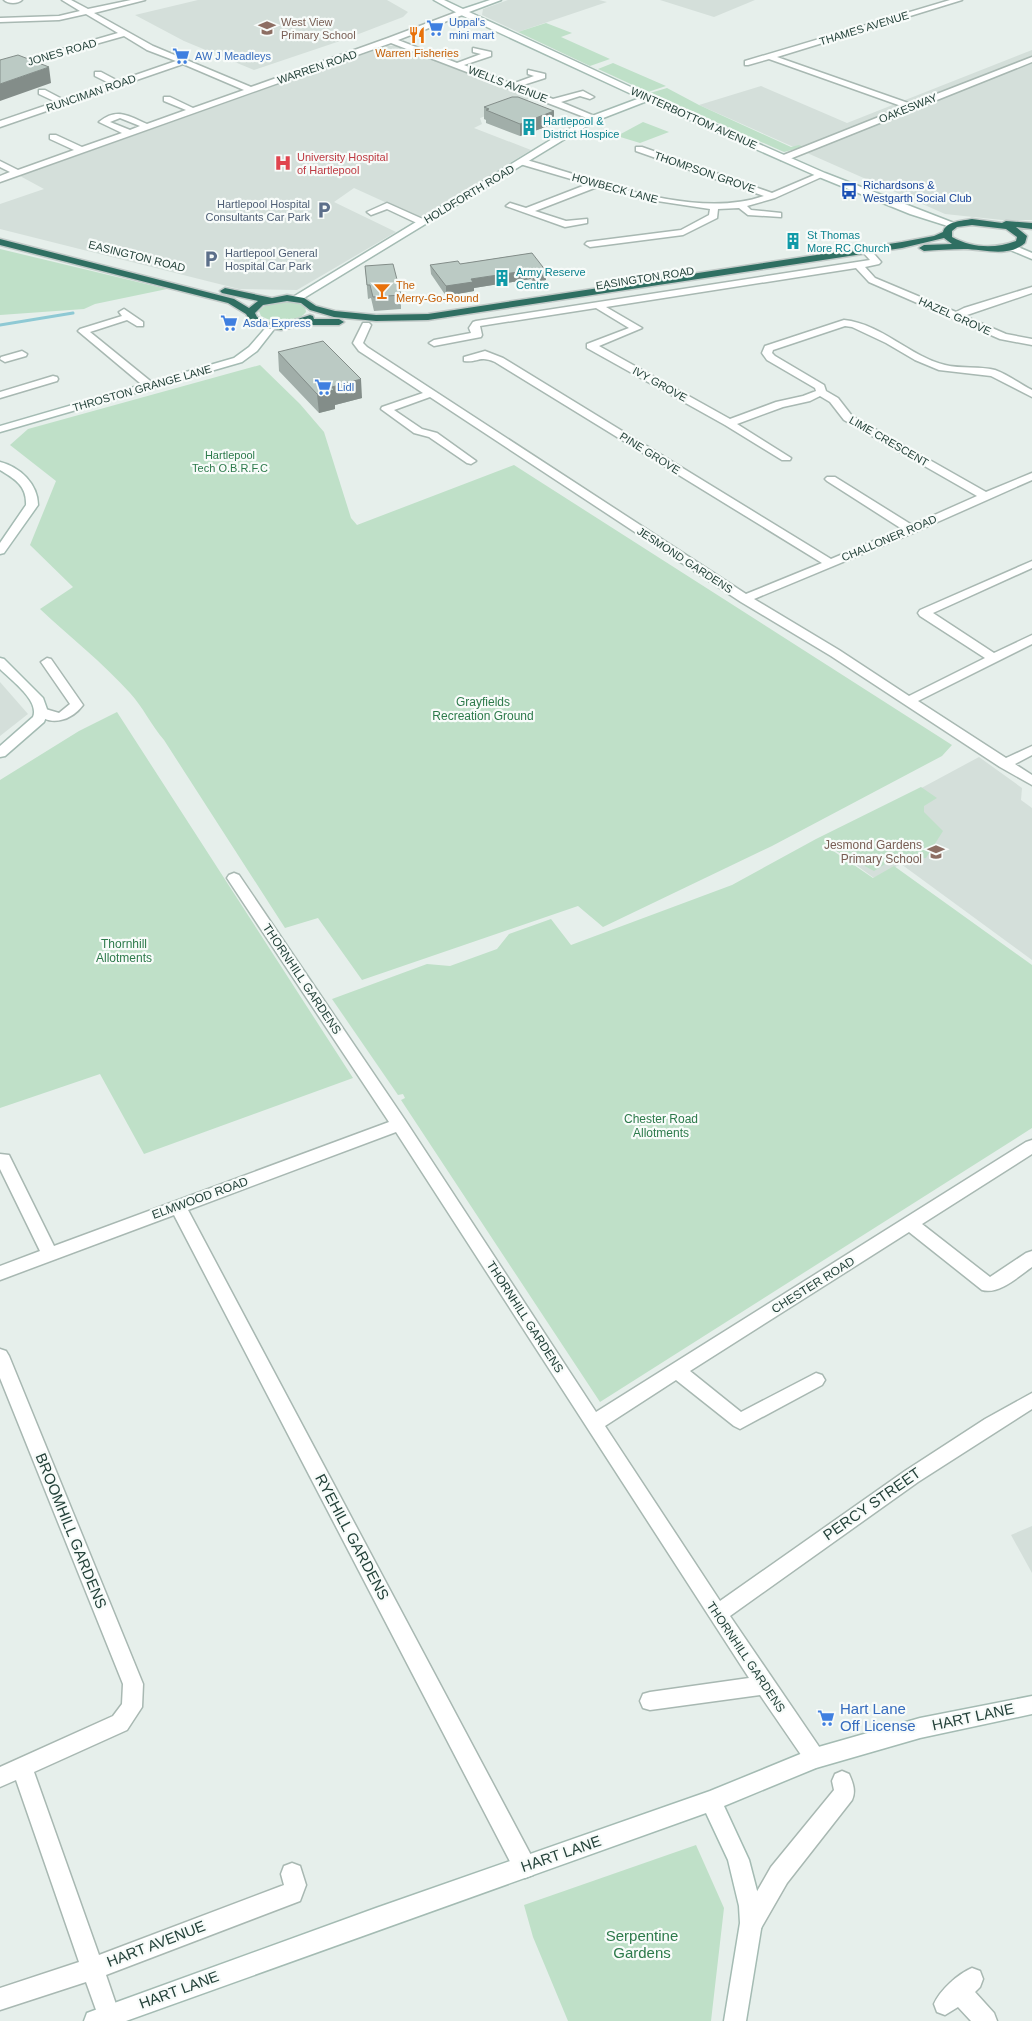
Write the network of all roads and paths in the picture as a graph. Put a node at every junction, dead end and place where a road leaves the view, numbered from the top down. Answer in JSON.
{"nodes":[{"id":1,"x":8,"y":0,"type":"edge"},
{"id":2,"x":18,"y":0,"type":"edge"},
{"id":3,"x":66,"y":0,"type":"edge"},
{"id":4,"x":140,"y":0,"type":"edge"},
{"id":5,"x":438,"y":0,"type":"edge"},
{"id":6,"x":497,"y":0,"type":"edge"},
{"id":7,"x":958,"y":0,"type":"edge"},
{"id":8,"x":462,"y":12,"type":"junction"},
{"id":9,"x":88,"y":13,"type":"junction"},
{"id":10,"x":1,"y":23,"type":"edge"},
{"id":11,"x":124,"y":34,"type":"junction"},
{"id":12,"x":391,"y":40,"type":"junction"},
{"id":13,"x":476,"y":50,"type":"dead end"},
{"id":14,"x":770,"y":57,"type":"junction"},
{"id":15,"x":1032,"y":58,"type":"edge"},
{"id":16,"x":182,"y":62,"type":"junction"},
{"id":17,"x":748,"y":63,"type":"dead end"},
{"id":18,"x":458,"y":65,"type":"junction"},
{"id":19,"x":0,"y":69,"type":"edge"},
{"id":20,"x":531,"y":72,"type":"dead end"},
{"id":21,"x":98,"y":74,"type":"dead end"},
{"id":22,"x":118,"y":84,"type":"junction"},
{"id":23,"x":513,"y":86,"type":"junction"},
{"id":24,"x":252,"y":90,"type":"junction"},
{"id":25,"x":42,"y":92,"type":"dead end"},
{"id":26,"x":590,"y":97,"type":"dead end"},
{"id":27,"x":647,"y":98,"type":"junction"},
{"id":28,"x":167,"y":99,"type":"dead end"},
{"id":29,"x":64,"y":102,"type":"junction"},
{"id":30,"x":553,"y":102,"type":"junction"},
{"id":31,"x":911,"y":107,"type":"junction"},
{"id":32,"x":194,"y":110,"type":"junction"},
{"id":33,"x":596,"y":118,"type":"junction"},
{"id":34,"x":2,"y":122,"type":"edge"},
{"id":35,"x":148,"y":127,"type":"junction"},
{"id":36,"x":130,"y":133,"type":"junction"},
{"id":37,"x":53,"y":137,"type":"dead end"},
{"id":38,"x":639,"y":149,"type":"dead end"},
{"id":39,"x":82,"y":150,"type":"junction"},
{"id":40,"x":784,"y":158,"type":"junction"},
{"id":41,"x":523,"y":162,"type":"junction"},
{"id":42,"x":0,"y":164,"type":"edge"},
{"id":43,"x":18,"y":173,"type":"junction"},
{"id":44,"x":822,"y":175,"type":"junction"},
{"id":45,"x":0,"y":179,"type":"edge"},
{"id":46,"x":596,"y":184,"type":"junction"},
{"id":47,"x":770,"y":195,"type":"junction"},
{"id":48,"x":741,"y":205,"type":"junction"},
{"id":49,"x":510,"y":206,"type":"dead end"},
{"id":50,"x":714,"y":207,"type":"junction"},
{"id":51,"x":527,"y":211,"type":"junction"},
{"id":52,"x":371,"y":212,"type":"dead end"},
{"id":53,"x":778,"y":215,"type":"dead end"},
{"id":54,"x":584,"y":221,"type":"dead end"},
{"id":55,"x":422,"y":222,"type":"junction"},
{"id":56,"x":999,"y":224,"type":"junction"},
{"id":57,"x":954,"y":225,"type":"junction"},
{"id":58,"x":1032,"y":226,"type":"edge"},
{"id":59,"x":1032,"y":232,"type":"edge"},
{"id":60,"x":946,"y":234,"type":"junction"},
{"id":61,"x":0,"y":235,"type":"edge"},
{"id":62,"x":1022,"y":236,"type":"junction"},
{"id":63,"x":0,"y":242,"type":"edge"},
{"id":64,"x":590,"y":244,"type":"dead end"},
{"id":65,"x":965,"y":246,"type":"junction"},
{"id":66,"x":1011,"y":247,"type":"junction"},
{"id":67,"x":869,"y":253,"type":"junction"},
{"id":68,"x":1032,"y":256,"type":"edge"},
{"id":69,"x":858,"y":265,"type":"junction"},
{"id":70,"x":1032,"y":290,"type":"edge"},
{"id":71,"x":296,"y":299,"type":"junction"},
{"id":72,"x":269,"y":300,"type":"junction"},
{"id":73,"x":598,"y":304,"type":"junction"},
{"id":74,"x":313,"y":308,"type":"junction"},
{"id":75,"x":250,"y":312,"type":"junction"},
{"id":76,"x":473,"y":314,"type":"junction"},
{"id":77,"x":956,"y":316,"type":"junction"},
{"id":78,"x":303,"y":322,"type":"junction"},
{"id":79,"x":486,"y":322,"type":"junction"},
{"id":80,"x":75,"y":323,"type":"dead end"},
{"id":81,"x":140,"y":324,"type":"dead end"},
{"id":82,"x":366,"y":325,"type":"junction"},
{"id":83,"x":272,"y":326,"type":"junction"},
{"id":84,"x":83,"y":331,"type":"junction"},
{"id":85,"x":1032,"y":342,"type":"edge"},
{"id":86,"x":434,"y":343,"type":"dead end"},
{"id":87,"x":22,"y":354,"type":"dead end"},
{"id":88,"x":5,"y":359,"type":"edge"},
{"id":89,"x":468,"y":360,"type":"dead end"},
{"id":90,"x":45,"y":379,"type":"dead end"},
{"id":91,"x":150,"y":386,"type":"junction"},
{"id":92,"x":821,"y":392,"type":"junction"},
{"id":93,"x":432,"y":393,"type":"junction"},
{"id":94,"x":1032,"y":394,"type":"edge"},
{"id":95,"x":0,"y":395,"type":"edge"},
{"id":96,"x":729,"y":423,"type":"junction"},
{"id":97,"x":0,"y":429,"type":"edge"},
{"id":98,"x":786,"y":458,"type":"dead end"},
{"id":99,"x":471,"y":461,"type":"dead end"},
{"id":100,"x":0,"y":465,"type":"edge"},
{"id":101,"x":1032,"y":476,"type":"edge"},
{"id":102,"x":831,"y":479,"type":"dead end"},
{"id":103,"x":985,"y":496,"type":"junction"},
{"id":104,"x":911,"y":530,"type":"junction"},
{"id":105,"x":0,"y":551,"type":"edge"},
{"id":106,"x":830,"y":564,"type":"junction"},
{"id":107,"x":1032,"y":564,"type":"edge"},
{"id":108,"x":745,"y":599,"type":"junction"},
{"id":109,"x":1032,"y":640,"type":"edge"},
{"id":110,"x":993,"y":658,"type":"junction"},
{"id":111,"x":0,"y":662,"type":"edge"},
{"id":112,"x":48,"y":662,"type":"dead end"},
{"id":113,"x":908,"y":701,"type":"junction"},
{"id":114,"x":42,"y":712,"type":"junction"},
{"id":115,"x":1032,"y":750,"type":"edge"},
{"id":116,"x":0,"y":753,"type":"edge"},
{"id":117,"x":1005,"y":764,"type":"junction"},
{"id":118,"x":1032,"y":782,"type":"edge"},
{"id":119,"x":234,"y":878,"type":"dead end"},
{"id":120,"x":399,"y":1124,"type":"junction"},
{"id":121,"x":1032,"y":1146,"type":"edge"},
{"id":122,"x":3,"y":1159,"type":"dead end"},
{"id":123,"x":178,"y":1206,"type":"junction"},
{"id":124,"x":910,"y":1224,"type":"junction"},
{"id":125,"x":50,"y":1254,"type":"junction"},
{"id":126,"x":1032,"y":1258,"type":"edge"},
{"id":127,"x":0,"y":1273,"type":"edge"},
{"id":128,"x":0,"y":1356,"type":"edge"},
{"id":129,"x":677,"y":1371,"type":"junction"},
{"id":130,"x":816,"y":1380,"type":"dead end"},
{"id":131,"x":1032,"y":1400,"type":"edge"},
{"id":132,"x":594,"y":1423,"type":"junction"},
{"id":133,"x":717,"y":1614,"type":"junction"},
{"id":134,"x":764,"y":1685,"type":"junction"},
{"id":135,"x":650,"y":1701,"type":"dead end"},
{"id":136,"x":1032,"y":1705,"type":"edge"},
{"id":137,"x":815,"y":1758,"type":"junction"},
{"id":138,"x":22,"y":1766,"type":"junction"},
{"id":139,"x":0,"y":1777,"type":"edge"},
{"id":140,"x":842,"y":1781,"type":"dead end"},
{"id":141,"x":712,"y":1801,"type":"junction"},
{"id":142,"x":525,"y":1867,"type":"junction"},
{"id":143,"x":292,"y":1874,"type":"dead end"},
{"id":144,"x":751,"y":1923,"type":"junction"},
{"id":145,"x":91,"y":1968,"type":"junction"},
{"id":146,"x":959,"y":1992,"type":"dead end"},
{"id":147,"x":0,"y":1999,"type":"edge"},
{"id":148,"x":102,"y":2018,"type":"edge"},
{"id":149,"x":735,"y":2021,"type":"edge"},
{"id":150,"x":986,"y":2021,"type":"edge"}],
"edges":[{"from":1,"to":2,"type":"street"},
{"from":3,"to":9,"type":"street"},
{"from":4,"to":9,"type":"street"},
{"from":5,"to":8,"type":"street","name":"WINTERBOTTOM AVENUE"},
{"from":6,"to":8,"type":"street","name":"WARREN ROAD"},
{"from":7,"to":14,"type":"street","name":"THAMES AVENUE"},
{"from":8,"to":12,"type":"street","name":"WARREN ROAD"},
{"from":8,"to":27,"type":"street","name":"WINTERBOTTOM AVENUE"},
{"from":9,"to":10,"type":"street"},
{"from":9,"to":11,"type":"street"},
{"from":11,"to":16,"type":"street"},
{"from":11,"to":19,"type":"street","name":"JONES ROAD"},
{"from":12,"to":18,"type":"street","name":"WELLS AVENUE"},
{"from":12,"to":24,"type":"street","name":"WARREN ROAD"},
{"from":13,"to":18,"type":"street"},
{"from":14,"to":17,"type":"street","name":"THAMES AVENUE"},
{"from":14,"to":31,"type":"street"},
{"from":15,"to":31,"type":"street","name":"OAKESWAY"},
{"from":16,"to":22,"type":"street","name":"RUNCIMAN ROAD"},
{"from":16,"to":24,"type":"street"},
{"from":18,"to":23,"type":"street","name":"WELLS AVENUE"},
{"from":20,"to":23,"type":"street"},
{"from":21,"to":22,"type":"street"},
{"from":22,"to":29,"type":"street","name":"RUNCIMAN ROAD"},
{"from":23,"to":30,"type":"street","name":"WELLS AVENUE"},
{"from":24,"to":32,"type":"street","name":"WARREN ROAD"},
{"from":25,"to":29,"type":"street"},
{"from":26,"to":30,"type":"street"},
{"from":27,"to":33,"type":"street","name":"HOLDFORTH ROAD"},
{"from":27,"to":40,"type":"street","name":"WINTERBOTTOM AVENUE"},
{"from":28,"to":32,"type":"street"},
{"from":29,"to":34,"type":"street","name":"RUNCIMAN ROAD"},
{"from":30,"to":33,"type":"street","name":"WELLS AVENUE"},
{"from":31,"to":40,"type":"street","name":"OAKESWAY"},
{"from":32,"to":35,"type":"street","name":"WARREN ROAD"},
{"from":33,"to":41,"type":"street","name":"HOLDFORTH ROAD"},
{"from":35,"to":36,"type":"street","name":"WARREN ROAD"},
{"from":35,"to":36,"type":"street"},
{"from":36,"to":39,"type":"street","name":"WARREN ROAD"},
{"from":37,"to":39,"type":"street"},
{"from":38,"to":47,"type":"street","name":"THOMPSON GROVE"},
{"from":39,"to":43,"type":"street","name":"WARREN ROAD"},
{"from":40,"to":44,"type":"street","name":"WINTERBOTTOM AVENUE"},
{"from":41,"to":46,"type":"street","name":"HOWBECK LANE"},
{"from":41,"to":55,"type":"street","name":"HOLDFORTH ROAD"},
{"from":42,"to":43,"type":"street"},
{"from":43,"to":45,"type":"street","name":"WARREN ROAD"},
{"from":44,"to":47,"type":"street","name":"HOWBECK LANE"},
{"from":44,"to":57,"type":"street","name":"WINTERBOTTOM AVENUE"},
{"from":46,"to":50,"type":"street","name":"HOWBECK LANE"},
{"from":46,"to":51,"type":"street"},
{"from":47,"to":48,"type":"street","name":"HOWBECK LANE"},
{"from":48,"to":50,"type":"street","name":"HOWBECK LANE"},
{"from":48,"to":53,"type":"street"},
{"from":49,"to":51,"type":"street"},
{"from":50,"to":64,"type":"street"},
{"from":51,"to":54,"type":"street"},
{"from":52,"to":55,"type":"street"},
{"from":55,"to":71,"type":"street","name":"HOLDFORTH ROAD"},
{"from":56,"to":57,"type":"highway"},
{"from":56,"to":58,"type":"highway"},
{"from":56,"to":62,"type":"highway"},
{"from":57,"to":60,"type":"highway"},
{"from":59,"to":62,"type":"highway"},
{"from":60,"to":65,"type":"highway"},
{"from":60,"to":67,"type":"highway","name":"EASINGTON ROAD"},
{"from":61,"to":72,"type":"highway","name":"EASINGTON ROAD"},
{"from":62,"to":66,"type":"highway"},
{"from":63,"to":75,"type":"highway","name":"EASINGTON ROAD"},
{"from":65,"to":66,"type":"highway","name":"EASINGTON ROAD"},
{"from":65,"to":67,"type":"highway","name":"EASINGTON ROAD"},
{"from":66,"to":68,"type":"street"},
{"from":67,"to":69,"type":"street","name":"EASINGTON ROAD"},
{"from":67,"to":76,"type":"highway","name":"EASINGTON ROAD"},
{"from":69,"to":73,"type":"street","name":"EASINGTON ROAD"},
{"from":69,"to":77,"type":"street","name":"HAZEL GROVE"},
{"from":70,"to":77,"type":"street"},
{"from":71,"to":72,"type":"highway","name":"EASINGTON ROAD"},
{"from":71,"to":74,"type":"highway","name":"EASINGTON ROAD"},
{"from":72,"to":75,"type":"highway"},
{"from":73,"to":79,"type":"street","name":"EASINGTON ROAD"},
{"from":73,"to":96,"type":"street","name":"IVY GROVE"},
{"from":74,"to":76,"type":"highway","name":"EASINGTON ROAD"},
{"from":74,"to":78,"type":"highway"},
{"from":75,"to":83,"type":"highway","name":"EASINGTON ROAD"},
{"from":76,"to":79,"type":"street"},
{"from":76,"to":82,"type":"highway","name":"EASINGTON ROAD"},
{"from":77,"to":85,"type":"street","name":"HAZEL GROVE"},
{"from":78,"to":82,"type":"highway","name":"EASINGTON ROAD"},
{"from":78,"to":83,"type":"highway","name":"EASINGTON ROAD"},
{"from":79,"to":86,"type":"street"},
{"from":80,"to":84,"type":"street"},
{"from":81,"to":84,"type":"street"},
{"from":82,"to":93,"type":"street","name":"JESMOND GARDENS"},
{"from":83,"to":91,"type":"street","name":"THROSTON GRANGE LANE"},
{"from":84,"to":91,"type":"street"},
{"from":87,"to":88,"type":"street"},
{"from":89,"to":106,"type":"street","name":"PINE GROVE"},
{"from":90,"to":95,"type":"street"},
{"from":91,"to":97,"type":"street","name":"THROSTON GRANGE LANE"},
{"from":92,"to":94,"type":"street","name":"LIME CRESCENT"},
{"from":92,"to":96,"type":"street"},
{"from":92,"to":103,"type":"street","name":"LIME CRESCENT"},
{"from":93,"to":99,"type":"street"},
{"from":93,"to":108,"type":"street","name":"JESMOND GARDENS"},
{"from":96,"to":98,"type":"street","name":"IVY GROVE"},
{"from":100,"to":105,"type":"street"},
{"from":101,"to":103,"type":"street","name":"CHALLONER ROAD"},
{"from":102,"to":104,"type":"street"},
{"from":103,"to":104,"type":"street","name":"CHALLONER ROAD"},
{"from":104,"to":106,"type":"street","name":"CHALLONER ROAD"},
{"from":106,"to":108,"type":"street","name":"CHALLONER ROAD"},
{"from":107,"to":110,"type":"street"},
{"from":108,"to":113,"type":"street","name":"JESMOND GARDENS"},
{"from":109,"to":110,"type":"street"},
{"from":110,"to":113,"type":"street"},
{"from":111,"to":114,"type":"street"},
{"from":112,"to":114,"type":"street"},
{"from":113,"to":117,"type":"street","name":"JESMOND GARDENS"},
{"from":114,"to":116,"type":"street"},
{"from":115,"to":117,"type":"street"},
{"from":117,"to":118,"type":"street","name":"JESMOND GARDENS"},
{"from":119,"to":120,"type":"street","name":"THORNHILL GARDENS"},
{"from":120,"to":123,"type":"street","name":"ELMWOOD ROAD"},
{"from":120,"to":132,"type":"street","name":"THORNHILL GARDENS"},
{"from":121,"to":124,"type":"street","name":"CHESTER ROAD"},
{"from":122,"to":125,"type":"street"},
{"from":123,"to":125,"type":"street","name":"ELMWOOD ROAD"},
{"from":123,"to":142,"type":"street","name":"RYEHILL GARDENS"},
{"from":124,"to":126,"type":"street"},
{"from":124,"to":129,"type":"street","name":"CHESTER ROAD"},
{"from":125,"to":127,"type":"street","name":"ELMWOOD ROAD"},
{"from":128,"to":138,"type":"street","name":"BROOMHILL GARDENS"},
{"from":129,"to":130,"type":"street"},
{"from":129,"to":132,"type":"street","name":"CHESTER ROAD"},
{"from":131,"to":133,"type":"street","name":"PERCY STREET"},
{"from":132,"to":133,"type":"street","name":"THORNHILL GARDENS"},
{"from":133,"to":134,"type":"street","name":"THORNHILL GARDENS"},
{"from":134,"to":135,"type":"street"},
{"from":134,"to":137,"type":"street","name":"THORNHILL GARDENS"},
{"from":136,"to":137,"type":"street","name":"HART LANE"},
{"from":137,"to":141,"type":"street","name":"HART LANE"},
{"from":138,"to":139,"type":"street"},
{"from":138,"to":145,"type":"street"},
{"from":140,"to":144,"type":"street"},
{"from":141,"to":142,"type":"street","name":"HART LANE"},
{"from":141,"to":144,"type":"street"},
{"from":142,"to":148,"type":"street","name":"HART LANE"},
{"from":143,"to":145,"type":"street","name":"HART AVENUE"},
{"from":144,"to":149,"type":"street"},
{"from":145,"to":147,"type":"street","name":"HART AVENUE"},
{"from":145,"to":148,"type":"street"},
{"from":146,"to":150,"type":"street"}]}
